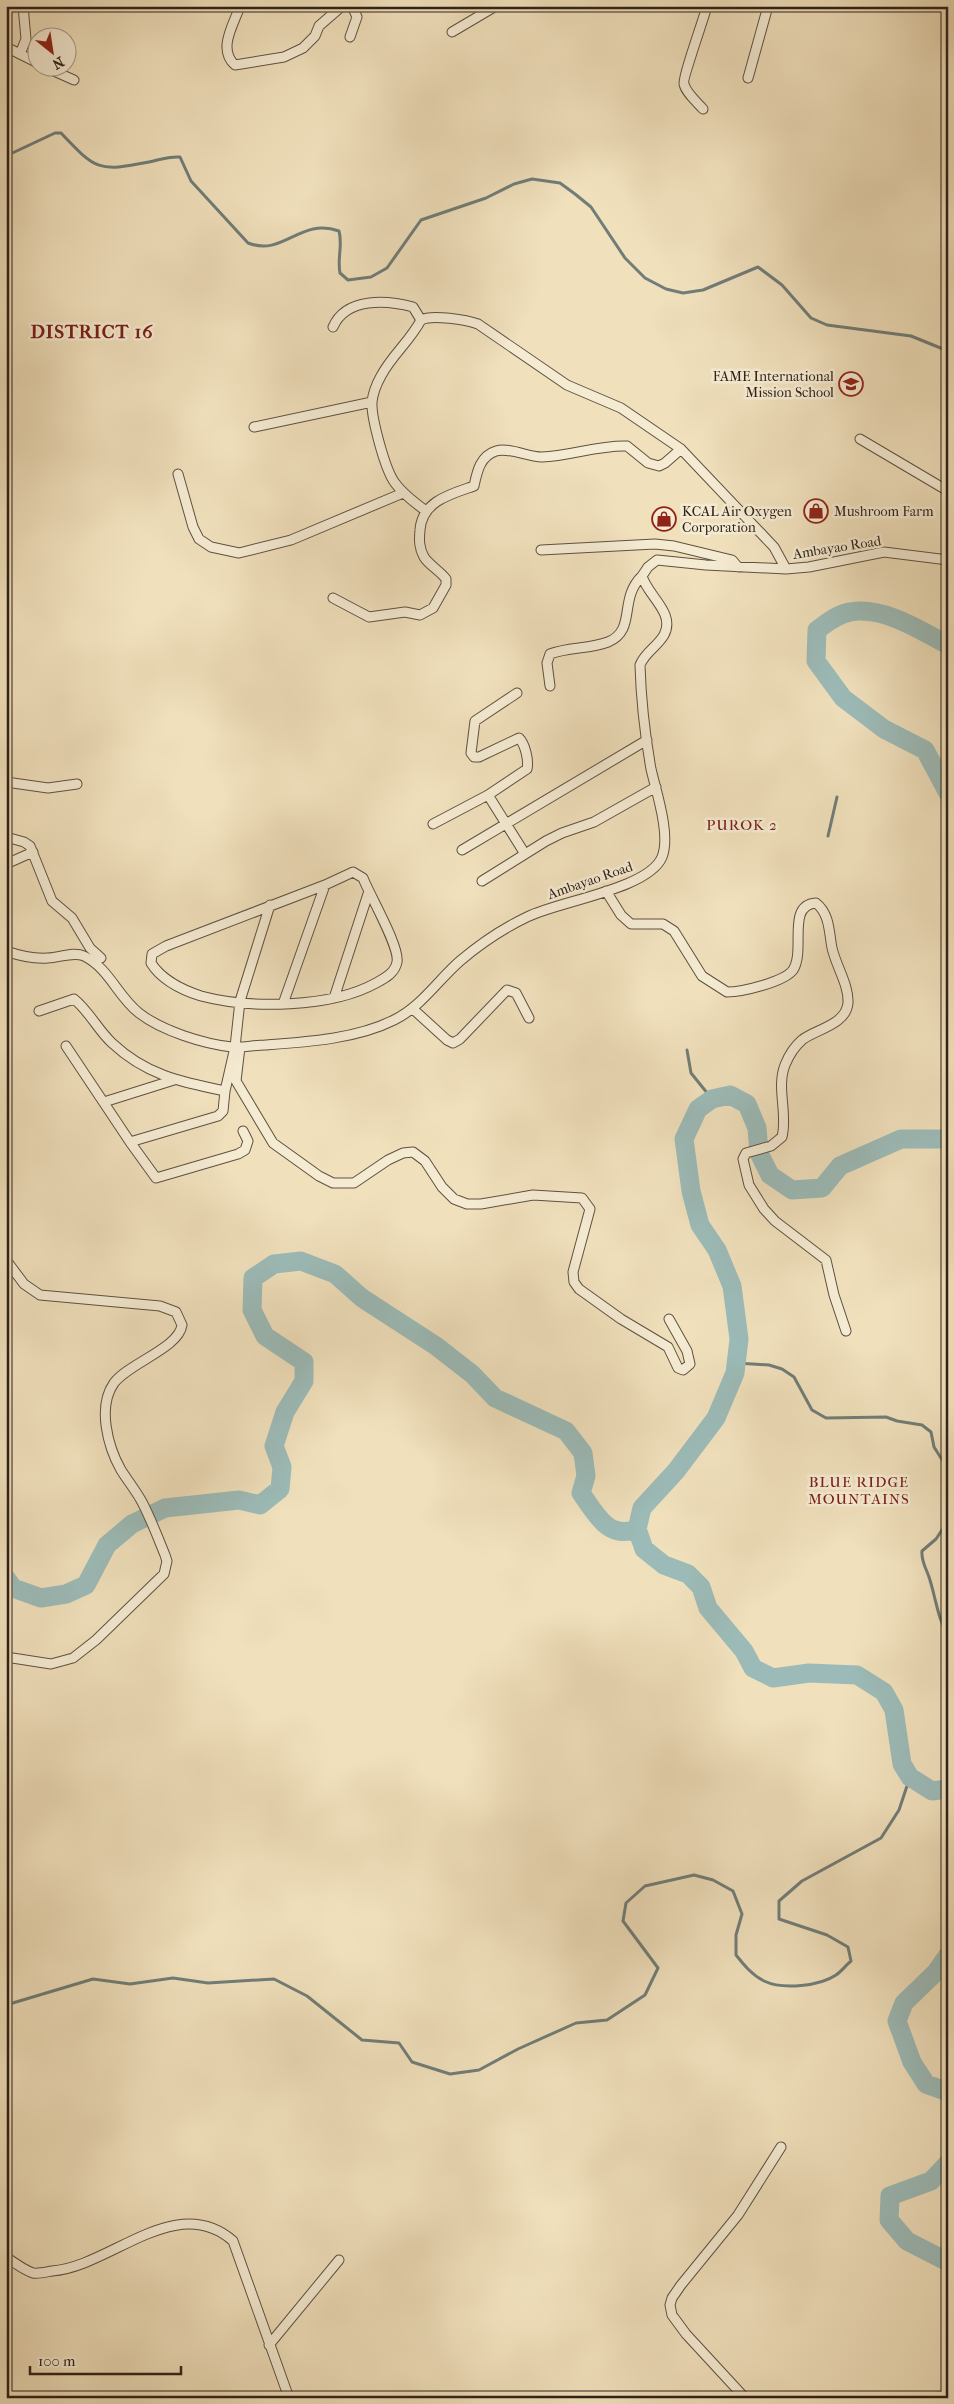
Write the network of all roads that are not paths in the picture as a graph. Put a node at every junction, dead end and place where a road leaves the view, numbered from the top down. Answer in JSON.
{"nodes":[{"id":1,"x":23,"y":6,"type":"edge"},
{"id":2,"x":240,"y":6,"type":"edge"},
{"id":3,"x":342,"y":6,"type":"edge"},
{"id":4,"x":352,"y":6,"type":"edge"},
{"id":5,"x":496,"y":6,"type":"edge"},
{"id":6,"x":707,"y":6,"type":"edge"},
{"id":7,"x":768,"y":6,"type":"edge"},
{"id":8,"x":452,"y":32,"type":"dead end"},
{"id":9,"x":350,"y":37,"type":"dead end"},
{"id":10,"x":6,"y":47,"type":"edge"},
{"id":11,"x":20,"y":54,"type":"junction"},
{"id":12,"x":28,"y":58,"type":"edge"},
{"id":13,"x":70,"y":78,"type":"edge"},
{"id":14,"x":748,"y":78,"type":"dead end"},
{"id":15,"x":74,"y":80,"type":"dead end"},
{"id":16,"x":702,"y":109,"type":"dead end"},
{"id":17,"x":421,"y":320,"type":"junction"},
{"id":18,"x":333,"y":327,"type":"dead end"},
{"id":19,"x":372,"y":402,"type":"junction"},
{"id":20,"x":254,"y":427,"type":"dead end"},
{"id":21,"x":860,"y":439,"type":"dead end"},
{"id":22,"x":681,"y":449,"type":"junction"},
{"id":23,"x":178,"y":474,"type":"dead end"},
{"id":24,"x":948,"y":490,"type":"edge"},
{"id":25,"x":403,"y":492,"type":"junction"},
{"id":26,"x":426,"y":511,"type":"junction"},
{"id":27,"x":541,"y":550,"type":"dead end"},
{"id":28,"x":948,"y":560,"type":"edge"},
{"id":29,"x":738,"y":567,"type":"junction"},
{"id":30,"x":786,"y":569,"type":"junction"},
{"id":31,"x":642,"y":576,"type":"junction"},
{"id":32,"x":333,"y":598,"type":"dead end"},
{"id":33,"x":550,"y":686,"type":"dead end"},
{"id":34,"x":517,"y":693,"type":"dead end"},
{"id":35,"x":647,"y":740,"type":"junction"},
{"id":36,"x":6,"y":782,"type":"edge"},
{"id":37,"x":77,"y":784,"type":"dead end"},
{"id":38,"x":656,"y":787,"type":"junction"},
{"id":39,"x":488,"y":795,"type":"junction"},
{"id":40,"x":433,"y":824,"type":"dead end"},
{"id":41,"x":507,"y":824,"type":"junction"},
{"id":42,"x":6,"y":837,"type":"edge"},
{"id":43,"x":462,"y":850,"type":"dead end"},
{"id":44,"x":33,"y":852,"type":"junction"},
{"id":45,"x":525,"y":854,"type":"junction"},
{"id":46,"x":6,"y":864,"type":"edge"},
{"id":47,"x":482,"y":881,"type":"dead end"},
{"id":48,"x":325,"y":885,"type":"junction"},
{"id":49,"x":369,"y":891,"type":"junction"},
{"id":50,"x":606,"y":891,"type":"junction"},
{"id":51,"x":270,"y":905,"type":"junction"},
{"id":52,"x":6,"y":951,"type":"edge"},
{"id":53,"x":101,"y":958,"type":"dead end"},
{"id":54,"x":334,"y":998,"type":"junction"},
{"id":55,"x":240,"y":1002,"type":"junction"},
{"id":56,"x":283,"y":1004,"type":"junction"},
{"id":57,"x":413,"y":1009,"type":"junction"},
{"id":58,"x":39,"y":1011,"type":"dead end"},
{"id":59,"x":529,"y":1018,"type":"dead end"},
{"id":60,"x":66,"y":1046,"type":"dead end"},
{"id":61,"x":237,"y":1047,"type":"junction"},
{"id":62,"x":174,"y":1080,"type":"junction"},
{"id":63,"x":225,"y":1091,"type":"junction"},
{"id":64,"x":104,"y":1102,"type":"junction"},
{"id":65,"x":243,"y":1131,"type":"dead end"},
{"id":66,"x":130,"y":1142,"type":"junction"},
{"id":67,"x":6,"y":1260,"type":"edge"},
{"id":68,"x":670,"y":1319,"type":"dead end"},
{"id":69,"x":846,"y":1331,"type":"dead end"},
{"id":70,"x":6,"y":1657,"type":"edge"},
{"id":71,"x":781,"y":2148,"type":"dead end"},
{"id":72,"x":6,"y":2257,"type":"edge"},
{"id":73,"x":339,"y":2260,"type":"dead end"},
{"id":74,"x":269,"y":2345,"type":"junction"},
{"id":75,"x":948,"y":2396,"type":"edge"},
{"id":76,"x":289,"y":2398,"type":"edge"},
{"id":77,"x":745,"y":2398,"type":"edge"},
{"id":78,"x":930,"y":2398,"type":"edge"}],
"edges":[{"from":1,"to":11,"type":"street"},
{"from":2,"to":3,"type":"street"},
{"from":4,"to":9,"type":"street"},
{"from":5,"to":8,"type":"street"},
{"from":6,"to":16,"type":"street"},
{"from":7,"to":14,"type":"street"},
{"from":10,"to":11,"type":"street"},
{"from":11,"to":12,"type":"street"},
{"from":13,"to":15,"type":"street"},
{"from":17,"to":18,"type":"street"},
{"from":17,"to":19,"type":"street"},
{"from":17,"to":22,"type":"street"},
{"from":19,"to":20,"type":"street"},
{"from":19,"to":25,"type":"street"},
{"from":21,"to":24,"type":"street"},
{"from":22,"to":26,"type":"street"},
{"from":22,"to":30,"type":"street"},
{"from":23,"to":25,"type":"street"},
{"from":25,"to":26,"type":"street"},
{"from":26,"to":32,"type":"street"},
{"from":27,"to":29,"type":"street"},
{"from":28,"to":30,"type":"street","name":"Ambayao Road"},
{"from":29,"to":30,"type":"street","name":"Ambayao Road"},
{"from":29,"to":31,"type":"street","name":"Ambayao Road"},
{"from":31,"to":33,"type":"street"},
{"from":31,"to":35,"type":"street","name":"Ambayao Road"},
{"from":34,"to":39,"type":"street"},
{"from":35,"to":38,"type":"street","name":"Ambayao Road"},
{"from":35,"to":41,"type":"street"},
{"from":36,"to":37,"type":"street"},
{"from":38,"to":45,"type":"street"},
{"from":38,"to":50,"type":"street","name":"Ambayao Road"},
{"from":39,"to":40,"type":"street"},
{"from":39,"to":41,"type":"street"},
{"from":41,"to":43,"type":"street"},
{"from":41,"to":45,"type":"street"},
{"from":42,"to":44,"type":"street"},
{"from":44,"to":46,"type":"street"},
{"from":44,"to":53,"type":"street"},
{"from":45,"to":47,"type":"street"},
{"from":48,"to":49,"type":"street"},
{"from":48,"to":51,"type":"street"},
{"from":48,"to":56,"type":"street"},
{"from":49,"to":54,"type":"street"},
{"from":49,"to":54,"type":"street"},
{"from":50,"to":57,"type":"street","name":"Ambayao Road"},
{"from":50,"to":69,"type":"street"},
{"from":51,"to":55,"type":"street"},
{"from":51,"to":55,"type":"street"},
{"from":52,"to":61,"type":"street","name":"Ambayao Road"},
{"from":54,"to":56,"type":"street"},
{"from":55,"to":56,"type":"street"},
{"from":55,"to":61,"type":"street"},
{"from":57,"to":59,"type":"street"},
{"from":57,"to":61,"type":"street","name":"Ambayao Road"},
{"from":58,"to":62,"type":"street"},
{"from":60,"to":64,"type":"street"},
{"from":61,"to":63,"type":"street"},
{"from":61,"to":68,"type":"street"},
{"from":62,"to":63,"type":"street"},
{"from":62,"to":64,"type":"street"},
{"from":63,"to":66,"type":"street"},
{"from":64,"to":66,"type":"street"},
{"from":65,"to":66,"type":"street"},
{"from":67,"to":70,"type":"street"},
{"from":71,"to":77,"type":"street"},
{"from":72,"to":74,"type":"street"},
{"from":73,"to":74,"type":"street"},
{"from":74,"to":76,"type":"street"},
{"from":75,"to":78,"type":"street"}]}
